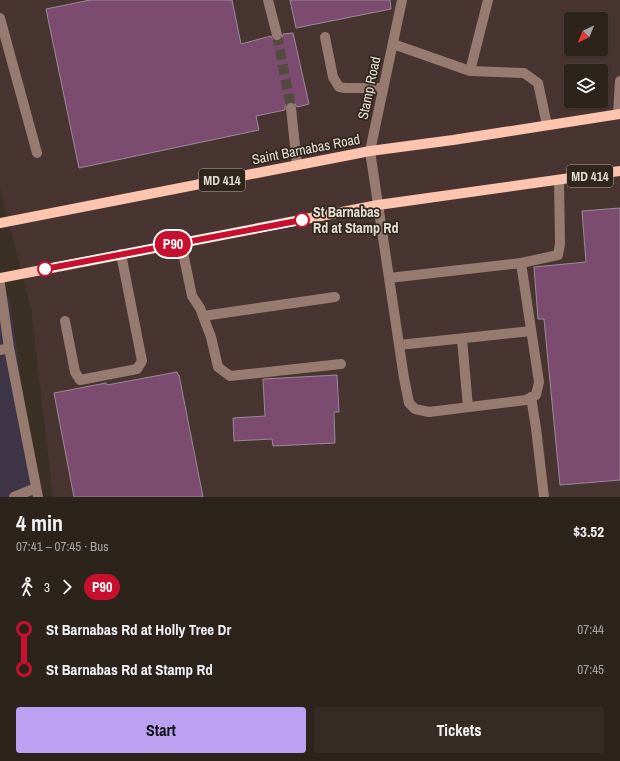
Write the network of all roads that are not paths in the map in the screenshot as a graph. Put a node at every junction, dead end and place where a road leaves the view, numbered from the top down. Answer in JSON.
{"nodes":[{"id":1,"x":268,"y":0,"type":"edge"},
{"id":2,"x":488,"y":0,"type":"edge"},
{"id":3,"x":401,"y":1,"type":"edge"},
{"id":4,"x":0,"y":18,"type":"edge"},
{"id":5,"x":277,"y":35,"type":"tunnel mouth"},
{"id":6,"x":325,"y":37,"type":"dead end"},
{"id":7,"x":393,"y":44,"type":"junction"},
{"id":8,"x":470,"y":72,"type":"junction"},
{"id":9,"x":620,"y":81,"type":"edge"},
{"id":10,"x":383,"y":88,"type":"junction"},
{"id":11,"x":291,"y":108,"type":"tunnel mouth"},
{"id":12,"x":619,"y":114,"type":"edge"},
{"id":13,"x":547,"y":125,"type":"junction"},
{"id":14,"x":370,"y":151,"type":"junction"},
{"id":15,"x":37,"y":153,"type":"dead end"},
{"id":16,"x":297,"y":165,"type":"junction"},
{"id":17,"x":620,"y":171,"type":"edge"},
{"id":18,"x":559,"y":180,"type":"junction"},
{"id":19,"x":378,"y":205,"type":"junction"},
{"id":20,"x":0,"y":223,"type":"edge"},
{"id":21,"x":180,"y":243,"type":"junction"},
{"id":22,"x":121,"y":254,"type":"junction"},
{"id":23,"x":521,"y":263,"type":"junction"},
{"id":24,"x":0,"y":278,"type":"edge"},
{"id":25,"x":389,"y":278,"type":"junction"},
{"id":26,"x":0,"y":284,"type":"edge"},
{"id":27,"x":336,"y":298,"type":"dead end"},
{"id":28,"x":203,"y":316,"type":"junction"},
{"id":29,"x":65,"y":321,"type":"dead end"},
{"id":30,"x":531,"y":331,"type":"junction"},
{"id":31,"x":462,"y":339,"type":"junction"},
{"id":32,"x":399,"y":345,"type":"junction"},
{"id":33,"x":4,"y":349,"type":"edge"},
{"id":34,"x":341,"y":364,"type":"dead end"},
{"id":35,"x":531,"y":397,"type":"junction"},
{"id":36,"x":468,"y":407,"type":"junction"},
{"id":37,"x":37,"y":492,"type":"edge"},
{"id":38,"x":14,"y":497,"type":"edge"},
{"id":39,"x":544,"y":497,"type":"edge"}],
"edges":[{"from":1,"to":5,"type":"street"},
{"from":2,"to":8,"type":"street"},
{"from":3,"to":7,"type":"street","name":"Stamp Road"},
{"from":4,"to":15,"type":"street"},
{"from":6,"to":10,"type":"street"},
{"from":7,"to":8,"type":"street"},
{"from":7,"to":10,"type":"street","name":"Stamp Road"},
{"from":8,"to":13,"type":"street"},
{"from":9,"to":12,"type":"street"},
{"from":10,"to":14,"type":"street","name":"Stamp Road"},
{"from":11,"to":16,"type":"street"},
{"from":12,"to":13,"type":"main road","name":"Saint Barnabas Road","number":"MD 414"},
{"from":13,"to":14,"type":"main road","name":"Saint Barnabas Road","number":"MD 414"},
{"from":14,"to":16,"type":"main road","name":"Saint Barnabas Road","number":"MD 414"},
{"from":14,"to":19,"type":"street","name":"Stamp Road"},
{"from":16,"to":20,"type":"main road","name":"Saint Barnabas Road","number":"MD 414"},
{"from":17,"to":18,"type":"main road","number":"MD 414"},
{"from":18,"to":19,"type":"main road","number":"MD 414"},
{"from":18,"to":23,"type":"street"},
{"from":19,"to":21,"type":"main road","number":"MD 414"},
{"from":19,"to":25,"type":"street","name":"Stamp Road"},
{"from":21,"to":22,"type":"main road","number":"MD 414"},
{"from":21,"to":28,"type":"street"},
{"from":22,"to":24,"type":"main road","number":"MD 414"},
{"from":22,"to":29,"type":"street"},
{"from":23,"to":25,"type":"street"},
{"from":23,"to":30,"type":"street"},
{"from":25,"to":32,"type":"street","name":"Stamp Road"},
{"from":26,"to":33,"type":"street"},
{"from":27,"to":28,"type":"street"},
{"from":28,"to":34,"type":"street"},
{"from":30,"to":31,"type":"street"},
{"from":30,"to":35,"type":"street"},
{"from":31,"to":32,"type":"street"},
{"from":31,"to":36,"type":"street"},
{"from":32,"to":36,"type":"street","name":"Stamp Road"},
{"from":33,"to":37,"type":"street"},
{"from":35,"to":36,"type":"street","name":"Stamp Road"},
{"from":35,"to":39,"type":"street"},
{"from":37,"to":38,"type":"street"}]}
